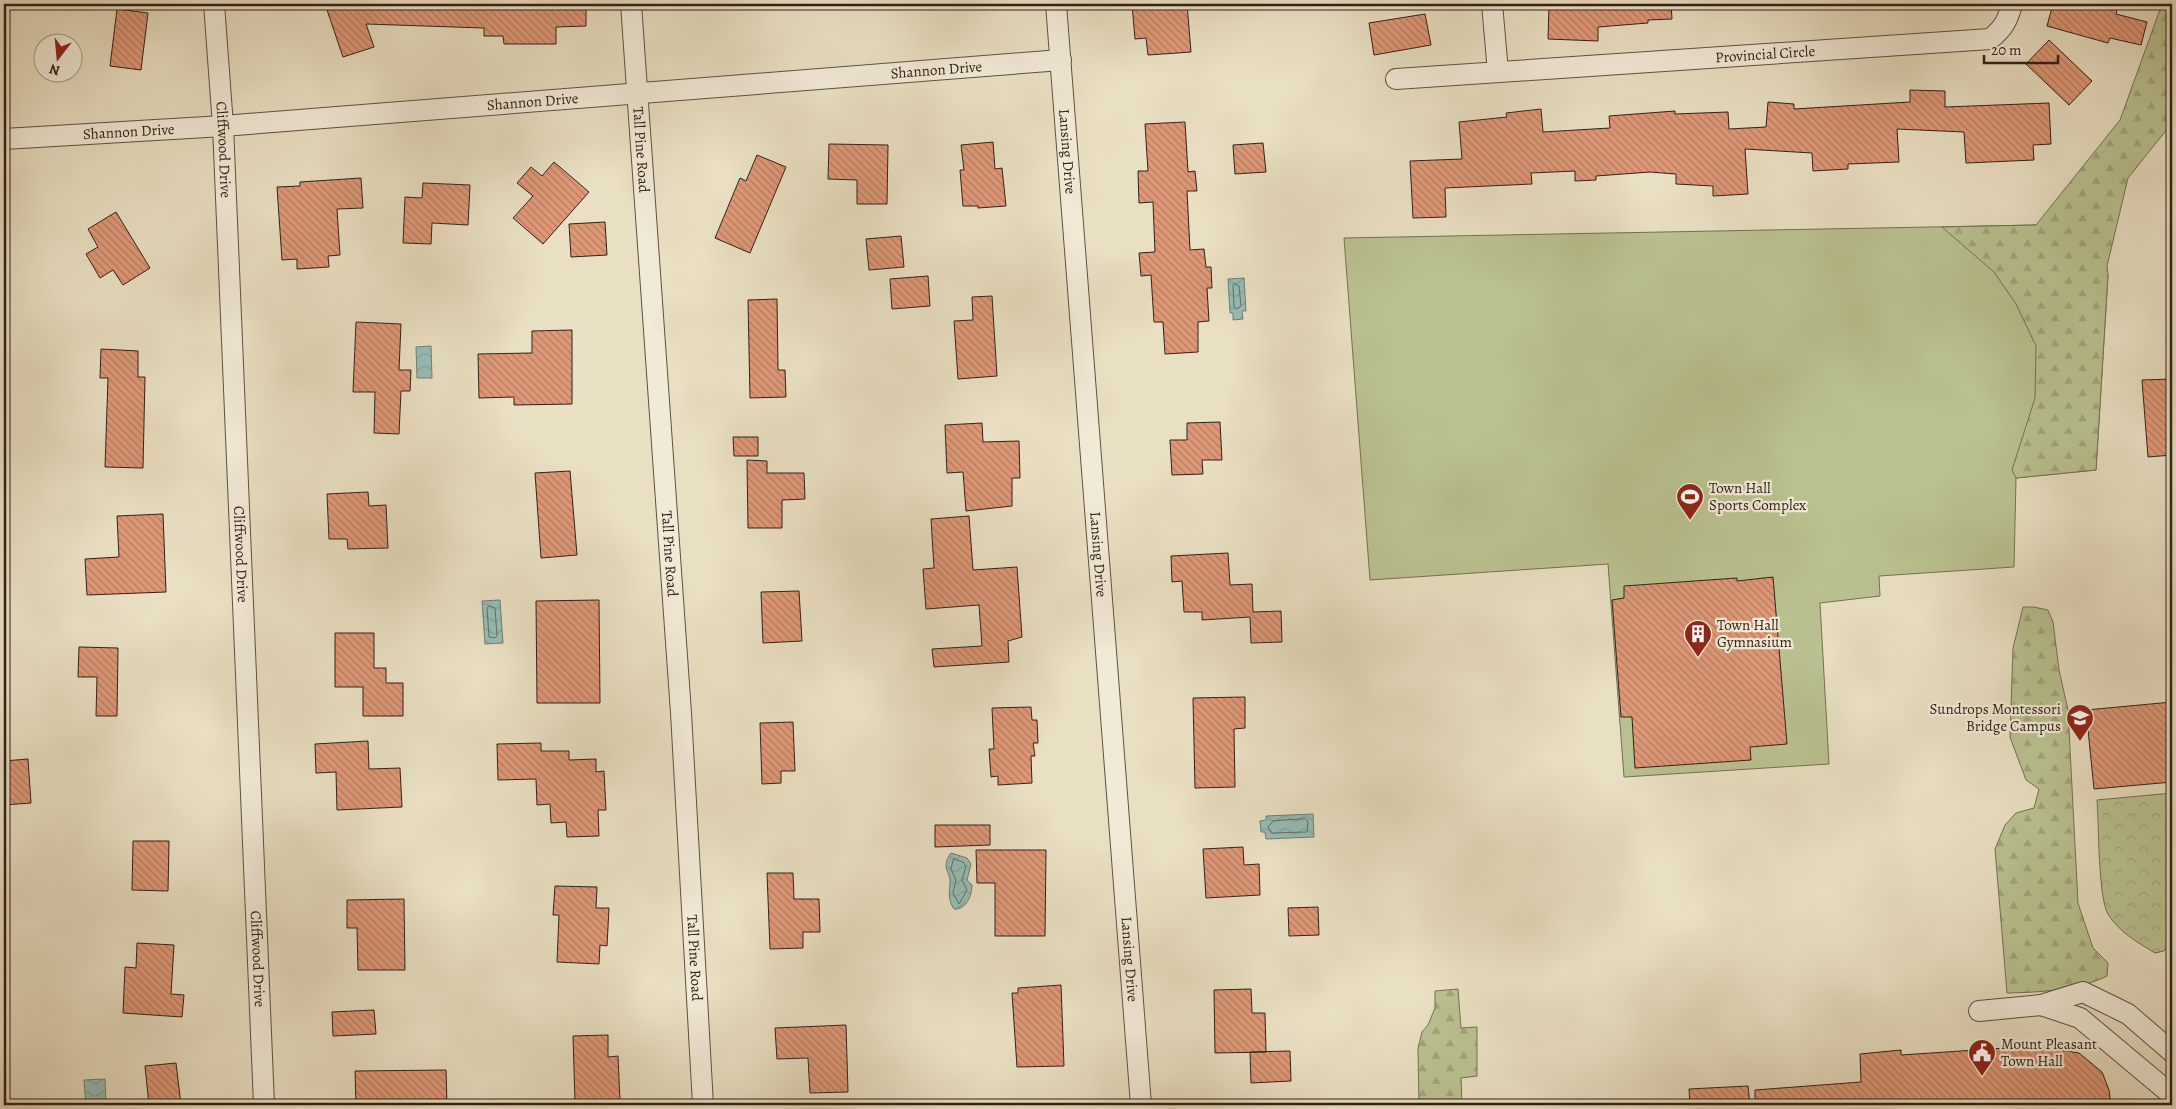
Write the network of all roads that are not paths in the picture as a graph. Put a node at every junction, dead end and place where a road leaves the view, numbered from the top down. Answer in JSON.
{"nodes":[{"id":1,"x":214,"y":4,"type":"edge"},
{"id":2,"x":632,"y":4,"type":"edge"},
{"id":3,"x":1056,"y":4,"type":"edge"},
{"id":4,"x":1492,"y":4,"type":"edge"},
{"id":5,"x":2012,"y":4,"type":"edge"},
{"id":6,"x":1061,"y":60,"type":"junction"},
{"id":7,"x":1498,"y":72,"type":"junction"},
{"id":8,"x":1396,"y":79,"type":"dead end"},
{"id":9,"x":637,"y":94,"type":"junction"},
{"id":10,"x":223,"y":126,"type":"junction"},
{"id":11,"x":4,"y":139,"type":"edge"},
{"id":12,"x":2041,"y":1005,"type":"junction"},
{"id":13,"x":1979,"y":1011,"type":"dead end"},
{"id":14,"x":2172,"y":1052,"type":"edge"},
{"id":15,"x":2172,"y":1095,"type":"edge"},
{"id":16,"x":264,"y":1105,"type":"edge"},
{"id":17,"x":703,"y":1105,"type":"edge"},
{"id":18,"x":1141,"y":1105,"type":"edge"}],
"edges":[{"from":1,"to":10,"type":"street","name":"Cliffwood Drive"},
{"from":2,"to":9,"type":"street","name":"Tall Pine Road"},
{"from":3,"to":6,"type":"street","name":"Lansing Drive"},
{"from":4,"to":7,"type":"street"},
{"from":5,"to":7,"type":"street","name":"Provincial Circle"},
{"from":6,"to":9,"type":"street","name":"Shannon Drive"},
{"from":6,"to":18,"type":"street","name":"Lansing Drive"},
{"from":7,"to":8,"type":"street","name":"Provincial Circle"},
{"from":9,"to":10,"type":"street","name":"Shannon Drive"},
{"from":9,"to":17,"type":"street","name":"Tall Pine Road"},
{"from":10,"to":11,"type":"street","name":"Shannon Drive"},
{"from":10,"to":16,"type":"street","name":"Cliffwood Drive"},
{"from":12,"to":13,"type":"street"},
{"from":12,"to":14,"type":"street"},
{"from":12,"to":15,"type":"street"}]}
